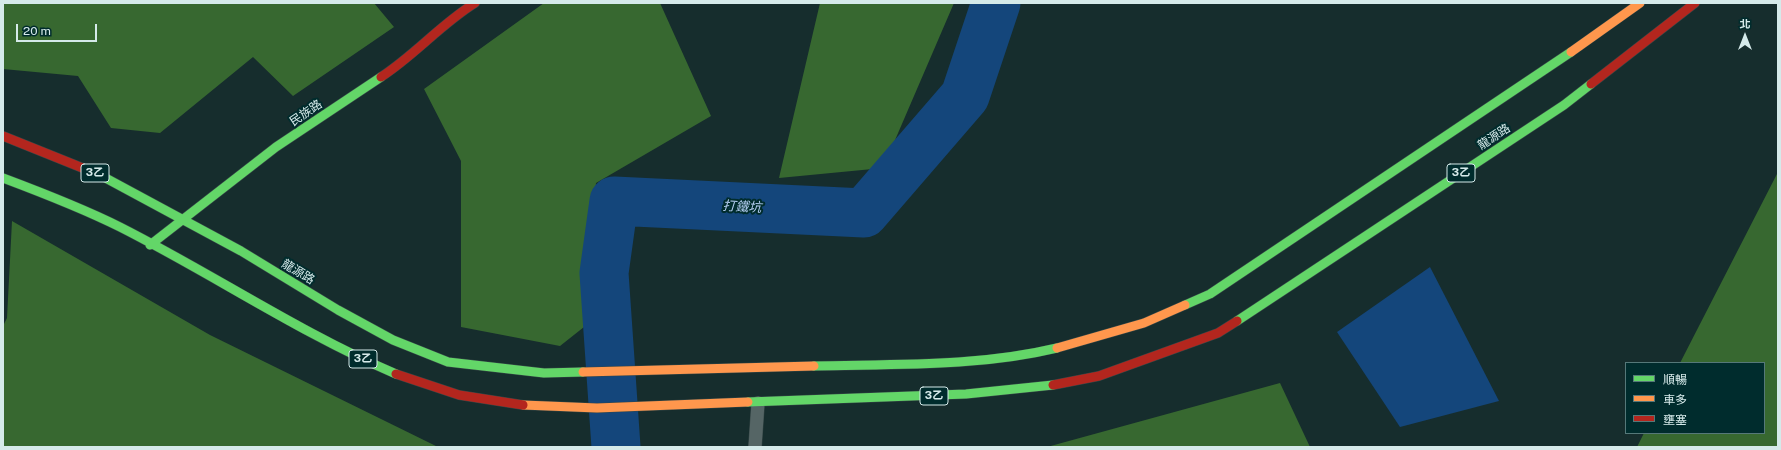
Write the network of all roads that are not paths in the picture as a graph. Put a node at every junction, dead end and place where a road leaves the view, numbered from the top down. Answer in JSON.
{"nodes":[{"id":1,"x":475,"y":3,"type":"edge"},
{"id":2,"x":1640,"y":3,"type":"edge"},
{"id":3,"x":1696,"y":3,"type":"edge"},
{"id":4,"x":3,"y":136,"type":"edge"},
{"id":5,"x":3,"y":178,"type":"edge"},
{"id":6,"x":182,"y":219,"type":"junction"},
{"id":7,"x":150,"y":244,"type":"junction"},
{"id":8,"x":758,"y":403,"type":"junction"},
{"id":9,"x":755,"y":447,"type":"edge"}],
"edges":[{"from":1,"to":6,"type":"main road","name":"民族路"},
{"from":2,"to":6,"type":"main road","name":"龍源路","number":"3乙"},
{"from":3,"to":8,"type":"main road","name":"龍源路","number":"3乙"},
{"from":4,"to":6,"type":"main road","name":"龍源路","number":"3乙"},
{"from":5,"to":7,"type":"main road","number":"3乙"},
{"from":6,"to":7,"type":"main road","name":"民族路"},
{"from":7,"to":8,"type":"main road","number":"3乙"},
{"from":8,"to":9,"type":"lane"}]}
